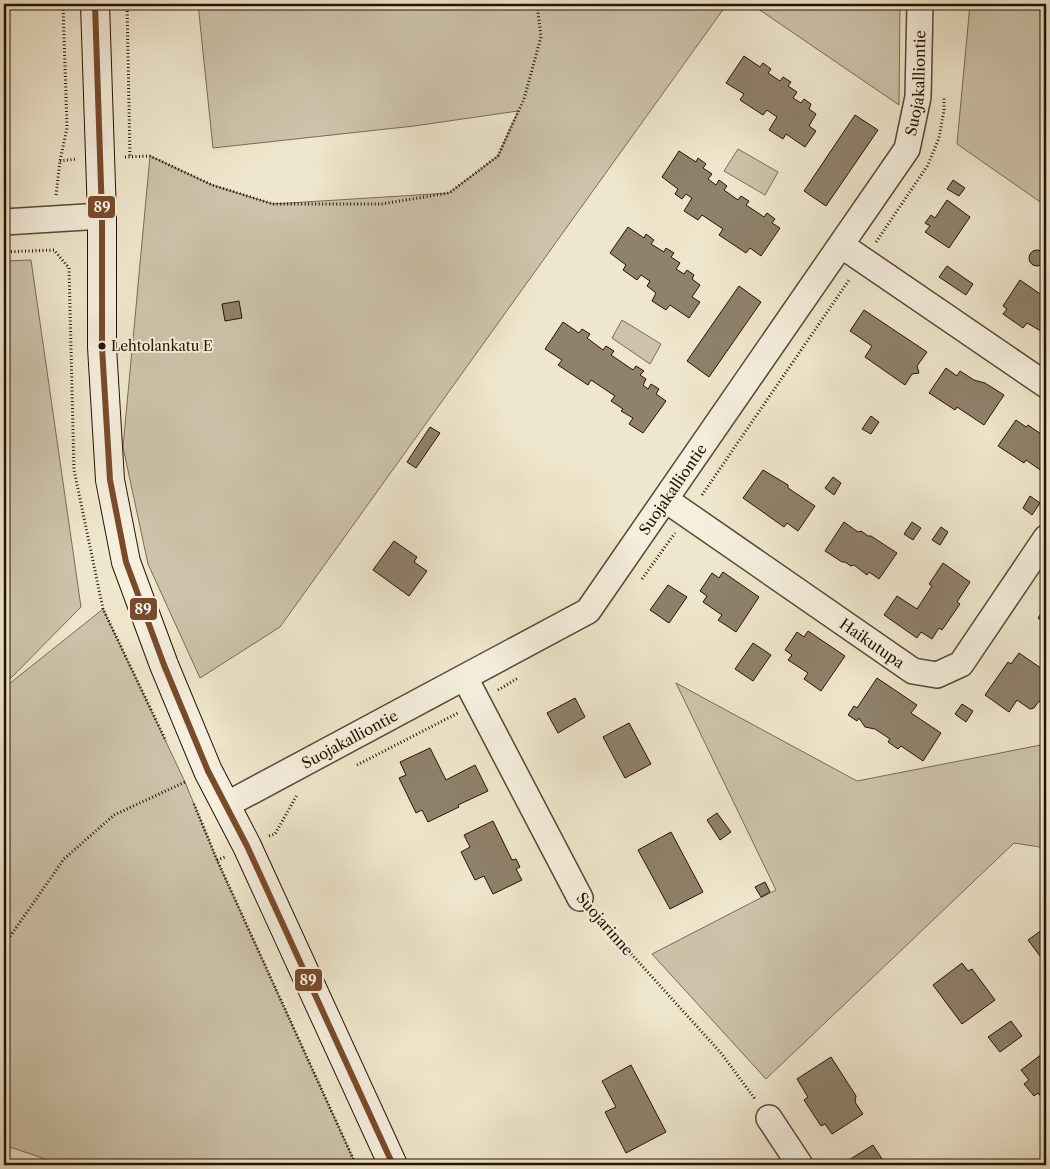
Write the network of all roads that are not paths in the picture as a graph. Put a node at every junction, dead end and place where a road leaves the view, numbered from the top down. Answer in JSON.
{"nodes":[{"id":1,"x":95,"y":4,"type":"edge"},
{"id":2,"x":920,"y":4,"type":"edge"},
{"id":3,"x":102,"y":216,"type":"junction"},
{"id":4,"x":4,"y":222,"type":"edge"},
{"id":5,"x":841,"y":245,"type":"junction"},
{"id":6,"x":1046,"y":385,"type":"edge"},
{"id":7,"x":666,"y":500,"type":"junction"},
{"id":8,"x":1046,"y":538,"type":"edge"},
{"id":9,"x":465,"y":678,"type":"junction"},
{"id":10,"x":226,"y":805,"type":"junction"},
{"id":11,"x":580,"y":898,"type":"road end"},
{"id":12,"x":769,"y":1118,"type":"road end"},
{"id":13,"x":393,"y":1165,"type":"edge"},
{"id":14,"x":800,"y":1165,"type":"edge"}],
"edges":[{"from":1,"to":3,"type":"street"},
{"from":2,"to":5,"type":"street","name":"Suojakalliontie"},
{"from":3,"to":4,"type":"street"},
{"from":3,"to":10,"type":"street"},
{"from":5,"to":6,"type":"street"},
{"from":5,"to":7,"type":"street","name":"Suojakalliontie"},
{"from":7,"to":8,"type":"street","name":"Haikutupa"},
{"from":7,"to":9,"type":"street","name":"Suojakalliontie"},
{"from":9,"to":10,"type":"street","name":"Suojakalliontie"},
{"from":9,"to":11,"type":"street","name":"Suojarinne"},
{"from":10,"to":13,"type":"street"},
{"from":12,"to":14,"type":"street"}]}
